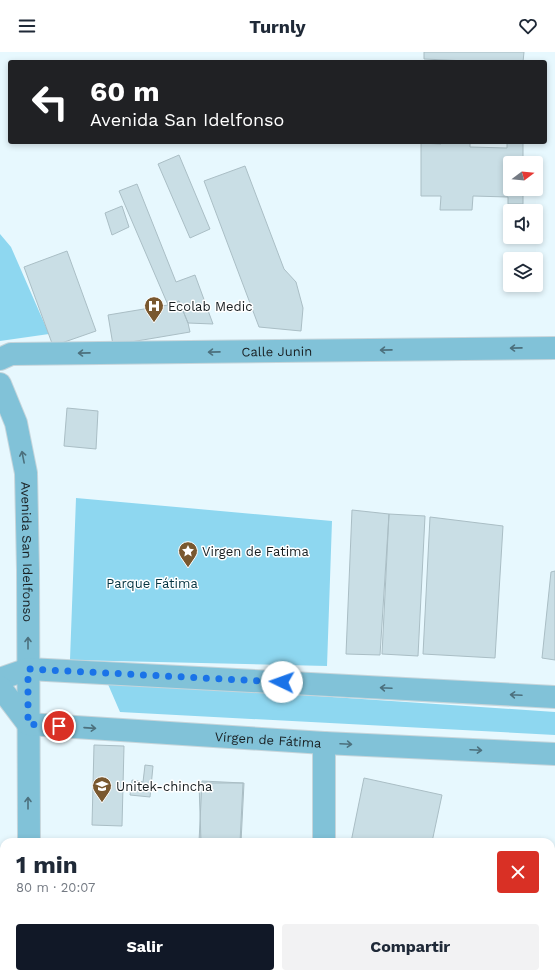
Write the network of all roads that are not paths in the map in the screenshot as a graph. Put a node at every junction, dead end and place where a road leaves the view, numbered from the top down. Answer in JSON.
{"nodes":[{"id":1,"x":555,"y":348,"type":"edge"},
{"id":2,"x":0,"y":360,"type":"edge"},
{"id":3,"x":0,"y":384,"type":"edge"},
{"id":4,"x":28,"y":669,"type":"junction"},
{"id":5,"x":0,"y":679,"type":"edge"},
{"id":6,"x":0,"y":687,"type":"edge"},
{"id":7,"x":555,"y":697,"type":"edge"},
{"id":8,"x":28,"y":724,"type":"junction"},
{"id":9,"x":324,"y":743,"type":"junction"},
{"id":10,"x":555,"y":754,"type":"edge"},
{"id":11,"x":29,"y":838,"type":"edge"},
{"id":12,"x":324,"y":838,"type":"edge"},
{"id":13,"x":0,"y":913,"type":"edge"},
{"id":14,"x":0,"y":977,"type":"edge"}],
"edges":[{"from":1,"to":2,"type":"street","name":"Calle Junin","one_way":true},
{"from":4,"to":3,"type":"street","name":"Avenida San Idelfonso","one_way":true},
{"from":4,"to":5,"type":"street"},
{"from":7,"to":4,"type":"street","one_way":true},
{"from":4,"to":8,"type":"street","name":"Avenida San Idelfonso"},
{"from":6,"to":8,"type":"street"},
{"from":8,"to":9,"type":"street","name":"Vírgen de Fátima","one_way":true},
{"from":11,"to":8,"type":"street","name":"Avenida San Idelfonso","one_way":true},
{"from":9,"to":10,"type":"street","name":"Vírgen de Fátima","one_way":true},
{"from":9,"to":12,"type":"street"},
{"from":13,"to":14,"type":"street"}]}
